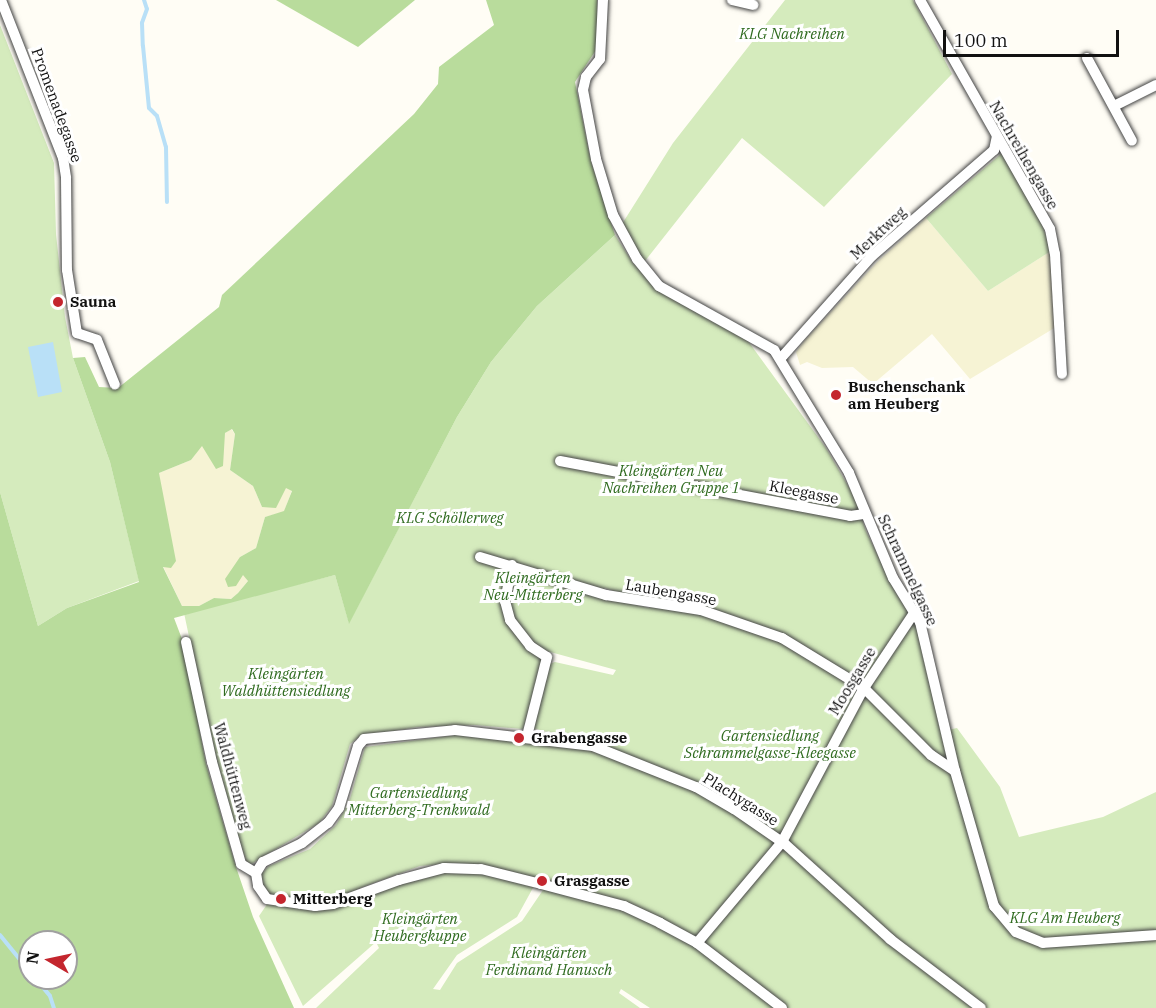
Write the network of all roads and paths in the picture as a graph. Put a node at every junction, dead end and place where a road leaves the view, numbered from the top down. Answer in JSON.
{"nodes":[{"id":1,"x":1,"y":0,"type":"edge"},
{"id":2,"x":603,"y":0,"type":"edge"},
{"id":3,"x":732,"y":0,"type":"edge"},
{"id":4,"x":920,"y":0,"type":"edge"},
{"id":5,"x":753,"y":5,"type":"dead end"},
{"id":6,"x":1087,"y":58,"type":"dead end"},
{"id":7,"x":1156,"y":85,"type":"edge"},
{"id":8,"x":1114,"y":106,"type":"junction"},
{"id":9,"x":997,"y":136,"type":"junction"},
{"id":10,"x":1132,"y":141,"type":"dead end"},
{"id":11,"x":781,"y":358,"type":"junction"},
{"id":12,"x":1062,"y":374,"type":"dead end"},
{"id":13,"x":115,"y":385,"type":"dead end"},
{"id":14,"x":560,"y":461,"type":"dead end"},
{"id":15,"x":865,"y":514,"type":"junction"},
{"id":16,"x":480,"y":557,"type":"dead end"},
{"id":17,"x":512,"y":566,"type":"junction"},
{"id":18,"x":914,"y":613,"type":"junction"},
{"id":19,"x":186,"y":642,"type":"dead end"},
{"id":20,"x":864,"y":688,"type":"junction"},
{"id":21,"x":527,"y":736,"type":"junction"},
{"id":22,"x":955,"y":771,"type":"junction"},
{"id":23,"x":782,"y":842,"type":"junction"},
{"id":24,"x":256,"y":873,"type":"junction"},
{"id":25,"x":1156,"y":935,"type":"edge"},
{"id":26,"x":697,"y":943,"type":"junction"},
{"id":27,"x":782,"y":1008,"type":"edge"},
{"id":28,"x":981,"y":1008,"type":"edge"}],
"edges":[{"from":1,"to":13,"type":"street","name":"Promenadegasse"},
{"from":2,"to":11,"type":"street","name":"Schrammelgasse"},
{"from":3,"to":5,"type":"street"},
{"from":4,"to":9,"type":"street","name":"Nachreihengasse"},
{"from":6,"to":8,"type":"street"},
{"from":7,"to":8,"type":"street"},
{"from":8,"to":10,"type":"street"},
{"from":9,"to":11,"type":"street","name":"Merktweg"},
{"from":9,"to":12,"type":"street","name":"Nachreihengasse"},
{"from":11,"to":15,"type":"street","name":"Schrammelgasse"},
{"from":14,"to":15,"type":"street","name":"Kleegasse"},
{"from":15,"to":18,"type":"street","name":"Schrammelgasse"},
{"from":16,"to":17,"type":"street","name":"Laubengasse"},
{"from":17,"to":20,"type":"street","name":"Laubengasse"},
{"from":17,"to":21,"type":"street"},
{"from":18,"to":20,"type":"street","name":"Moosgasse"},
{"from":18,"to":22,"type":"street","name":"Schrammelgasse"},
{"from":19,"to":24,"type":"street","name":"Waldhüttenweg"},
{"from":20,"to":22,"type":"street","name":"Laubengasse"},
{"from":20,"to":23,"type":"street","name":"Moosgasse"},
{"from":21,"to":23,"type":"street","name":"Plachygasse"},
{"from":21,"to":24,"type":"street","name":"Plachygasse"},
{"from":22,"to":25,"type":"street","name":"Schrammelgasse"},
{"from":23,"to":26,"type":"street","name":"Moosgasse"},
{"from":23,"to":28,"type":"street","name":"Plachygasse"},
{"from":24,"to":26,"type":"street","name":"Waldhüttenweg"},
{"from":26,"to":27,"type":"street"}]}
